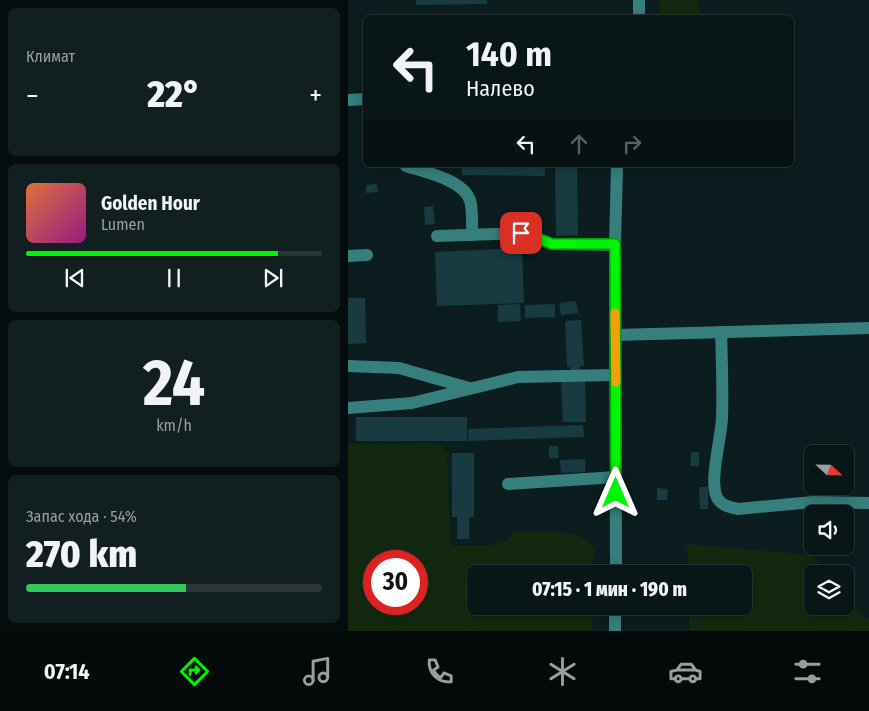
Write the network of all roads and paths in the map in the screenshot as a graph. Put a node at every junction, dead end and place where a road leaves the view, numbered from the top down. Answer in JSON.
{"nodes":[{"id":1,"x":639,"y":0,"type":"edge"},
{"id":2,"x":639,"y":15,"type":"edge"},
{"id":3,"x":363,"y":99,"type":"edge"},
{"id":4,"x":348,"y":100,"type":"edge"},
{"id":5,"x":409,"y":167,"type":"edge"},
{"id":6,"x":617,"y":167,"type":"edge"},
{"id":7,"x":472,"y":235,"type":"junction"},
{"id":8,"x":437,"y":236,"type":"dead end"},
{"id":9,"x":615,"y":244,"type":"junction"},
{"id":10,"x":367,"y":255,"type":"dead end"},
{"id":11,"x":348,"y":256,"type":"edge"},
{"id":12,"x":870,"y":328,"type":"edge"},
{"id":13,"x":721,"y":332,"type":"junction"},
{"id":14,"x":615,"y":335,"type":"junction"},
{"id":15,"x":348,"y":366,"type":"edge"},
{"id":16,"x":616,"y":375,"type":"junction"},
{"id":17,"x":472,"y":388,"type":"junction"},
{"id":18,"x":348,"y":408,"type":"edge"},
{"id":19,"x":616,"y":477,"type":"junction"},
{"id":20,"x":508,"y":484,"type":"dead end"},
{"id":21,"x":870,"y":503,"type":"edge"},
{"id":22,"x":616,"y":565,"type":"edge"},
{"id":23,"x":615,"y":615,"type":"edge"},
{"id":24,"x":615,"y":631,"type":"edge"}],
"edges":[{"from":1,"to":2,"type":"street"},
{"from":3,"to":4,"type":"street"},
{"from":5,"to":7,"type":"street"},
{"from":6,"to":9,"type":"street"},
{"from":7,"to":8,"type":"street"},
{"from":7,"to":9,"type":"street"},
{"from":9,"to":14,"type":"street"},
{"from":10,"to":11,"type":"street"},
{"from":12,"to":13,"type":"street"},
{"from":13,"to":14,"type":"street"},
{"from":13,"to":21,"type":"street"},
{"from":14,"to":16,"type":"street"},
{"from":15,"to":17,"type":"street"},
{"from":16,"to":17,"type":"street"},
{"from":16,"to":19,"type":"street"},
{"from":17,"to":18,"type":"street"},
{"from":19,"to":20,"type":"street"},
{"from":19,"to":22,"type":"street"},
{"from":23,"to":24,"type":"street"}]}
